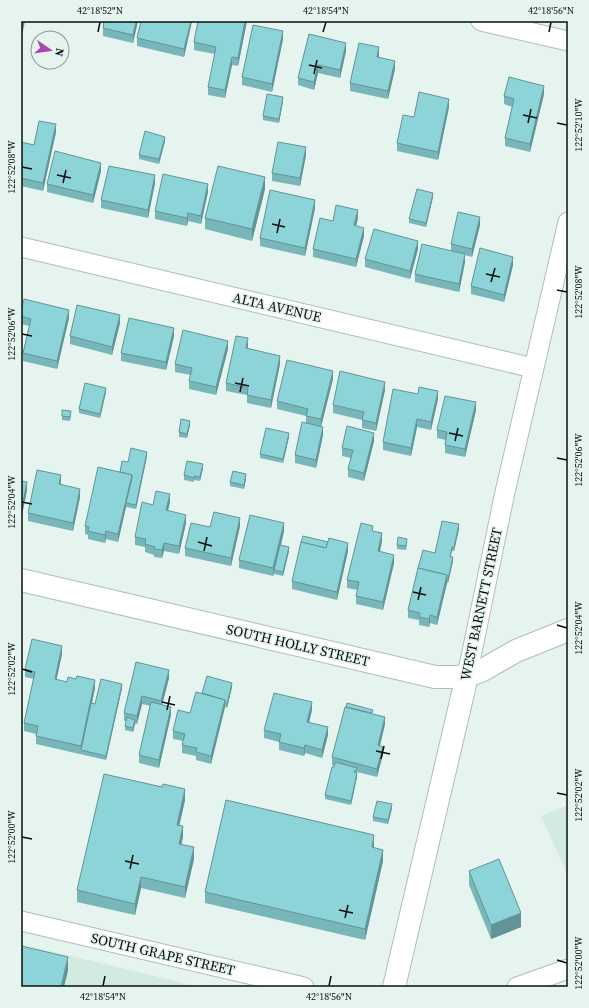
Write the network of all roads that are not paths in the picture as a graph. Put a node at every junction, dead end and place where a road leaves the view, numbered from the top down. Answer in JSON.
{"nodes":[{"id":1,"x":481,"y":21,"type":"edge"},
{"id":2,"x":568,"y":41,"type":"edge"},
{"id":3,"x":568,"y":222,"type":"edge"},
{"id":4,"x":21,"y":246,"type":"edge"},
{"id":5,"x":533,"y":368,"type":"junction"},
{"id":6,"x":21,"y":580,"type":"edge"},
{"id":7,"x":568,"y":630,"type":"edge"},
{"id":8,"x":467,"y":676,"type":"junction"},
{"id":9,"x":21,"y":921,"type":"edge"},
{"id":10,"x":568,"y":969,"type":"edge"},
{"id":11,"x":304,"y":987,"type":"edge"},
{"id":12,"x":394,"y":987,"type":"edge"},
{"id":13,"x":517,"y":987,"type":"edge"}],
"edges":[{"from":1,"to":2,"type":"street"},
{"from":3,"to":5,"type":"street","name":"WEST BARNETT STREET"},
{"from":4,"to":5,"type":"street","name":"ALTA AVENUE"},
{"from":5,"to":8,"type":"street","name":"WEST BARNETT STREET"},
{"from":6,"to":8,"type":"street","name":"SOUTH HOLLY STREET"},
{"from":7,"to":8,"type":"street","name":"SOUTH HOLLY STREET"},
{"from":8,"to":12,"type":"street","name":"WEST BARNETT STREET"},
{"from":9,"to":11,"type":"street","name":"SOUTH GRAPE STREET"},
{"from":10,"to":13,"type":"street"}]}
